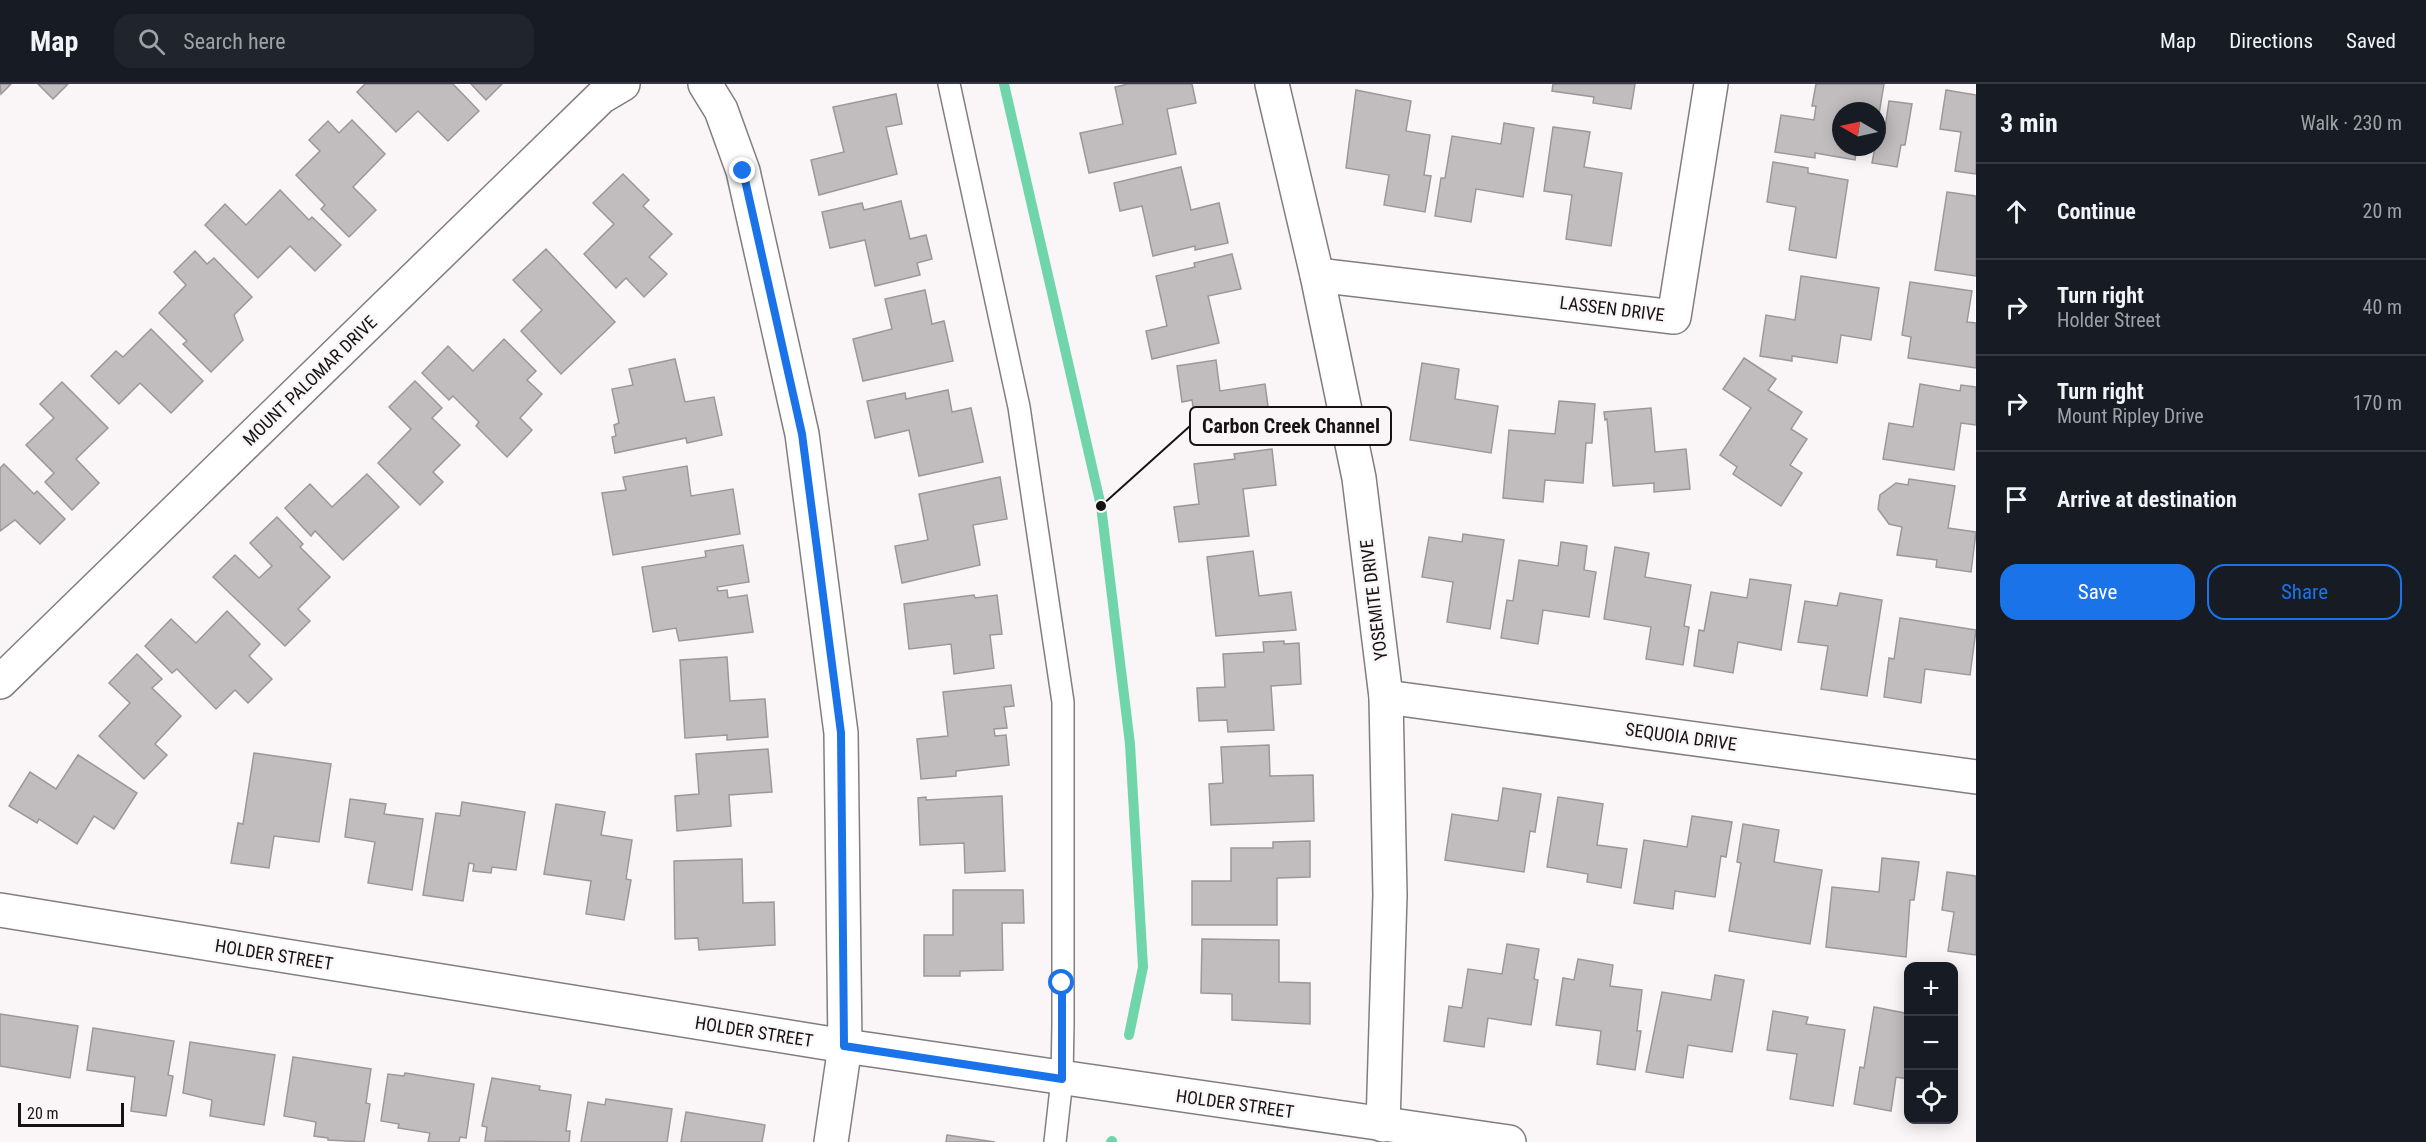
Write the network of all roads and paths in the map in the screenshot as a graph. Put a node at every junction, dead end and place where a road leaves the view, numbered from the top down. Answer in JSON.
{"nodes":[{"id":1,"x":623,"y":84,"type":"edge"},
{"id":2,"x":705,"y":84,"type":"edge"},
{"id":3,"x":949,"y":84,"type":"edge"},
{"id":4,"x":1272,"y":84,"type":"edge"},
{"id":5,"x":1711,"y":84,"type":"edge"},
{"id":6,"x":1317,"y":274,"type":"junction"},
{"id":7,"x":0,"y":682,"type":"edge"},
{"id":8,"x":1386,"y":697,"type":"junction"},
{"id":9,"x":1976,"y":777,"type":"edge"},
{"id":10,"x":0,"y":910,"type":"edge"},
{"id":11,"x":844,"y":1046,"type":"junction"},
{"id":12,"x":1062,"y":1079,"type":"junction"},
{"id":13,"x":1383,"y":1125,"type":"junction"},
{"id":14,"x":831,"y":1142,"type":"edge"},
{"id":15,"x":1056,"y":1142,"type":"edge"},
{"id":16,"x":1509,"y":1142,"type":"edge"}],
"edges":[{"from":1,"to":7,"type":"street","name":"MOUNT PALOMAR DRIVE"},
{"from":2,"to":11,"type":"street"},
{"from":3,"to":12,"type":"lane"},
{"from":4,"to":6,"type":"street","name":"YOSEMITE DRIVE"},
{"from":5,"to":6,"type":"street","name":"LASSEN DRIVE"},
{"from":6,"to":8,"type":"street","name":"YOSEMITE DRIVE"},
{"from":8,"to":9,"type":"street","name":"SEQUOIA DRIVE"},
{"from":8,"to":13,"type":"street","name":"YOSEMITE DRIVE"},
{"from":10,"to":11,"type":"street","name":"HOLDER STREET"},
{"from":11,"to":12,"type":"street","name":"HOLDER STREET"},
{"from":11,"to":14,"type":"street"},
{"from":12,"to":13,"type":"street","name":"HOLDER STREET"},
{"from":12,"to":15,"type":"lane"},
{"from":13,"to":16,"type":"street","name":"HOLDER STREET"}]}
